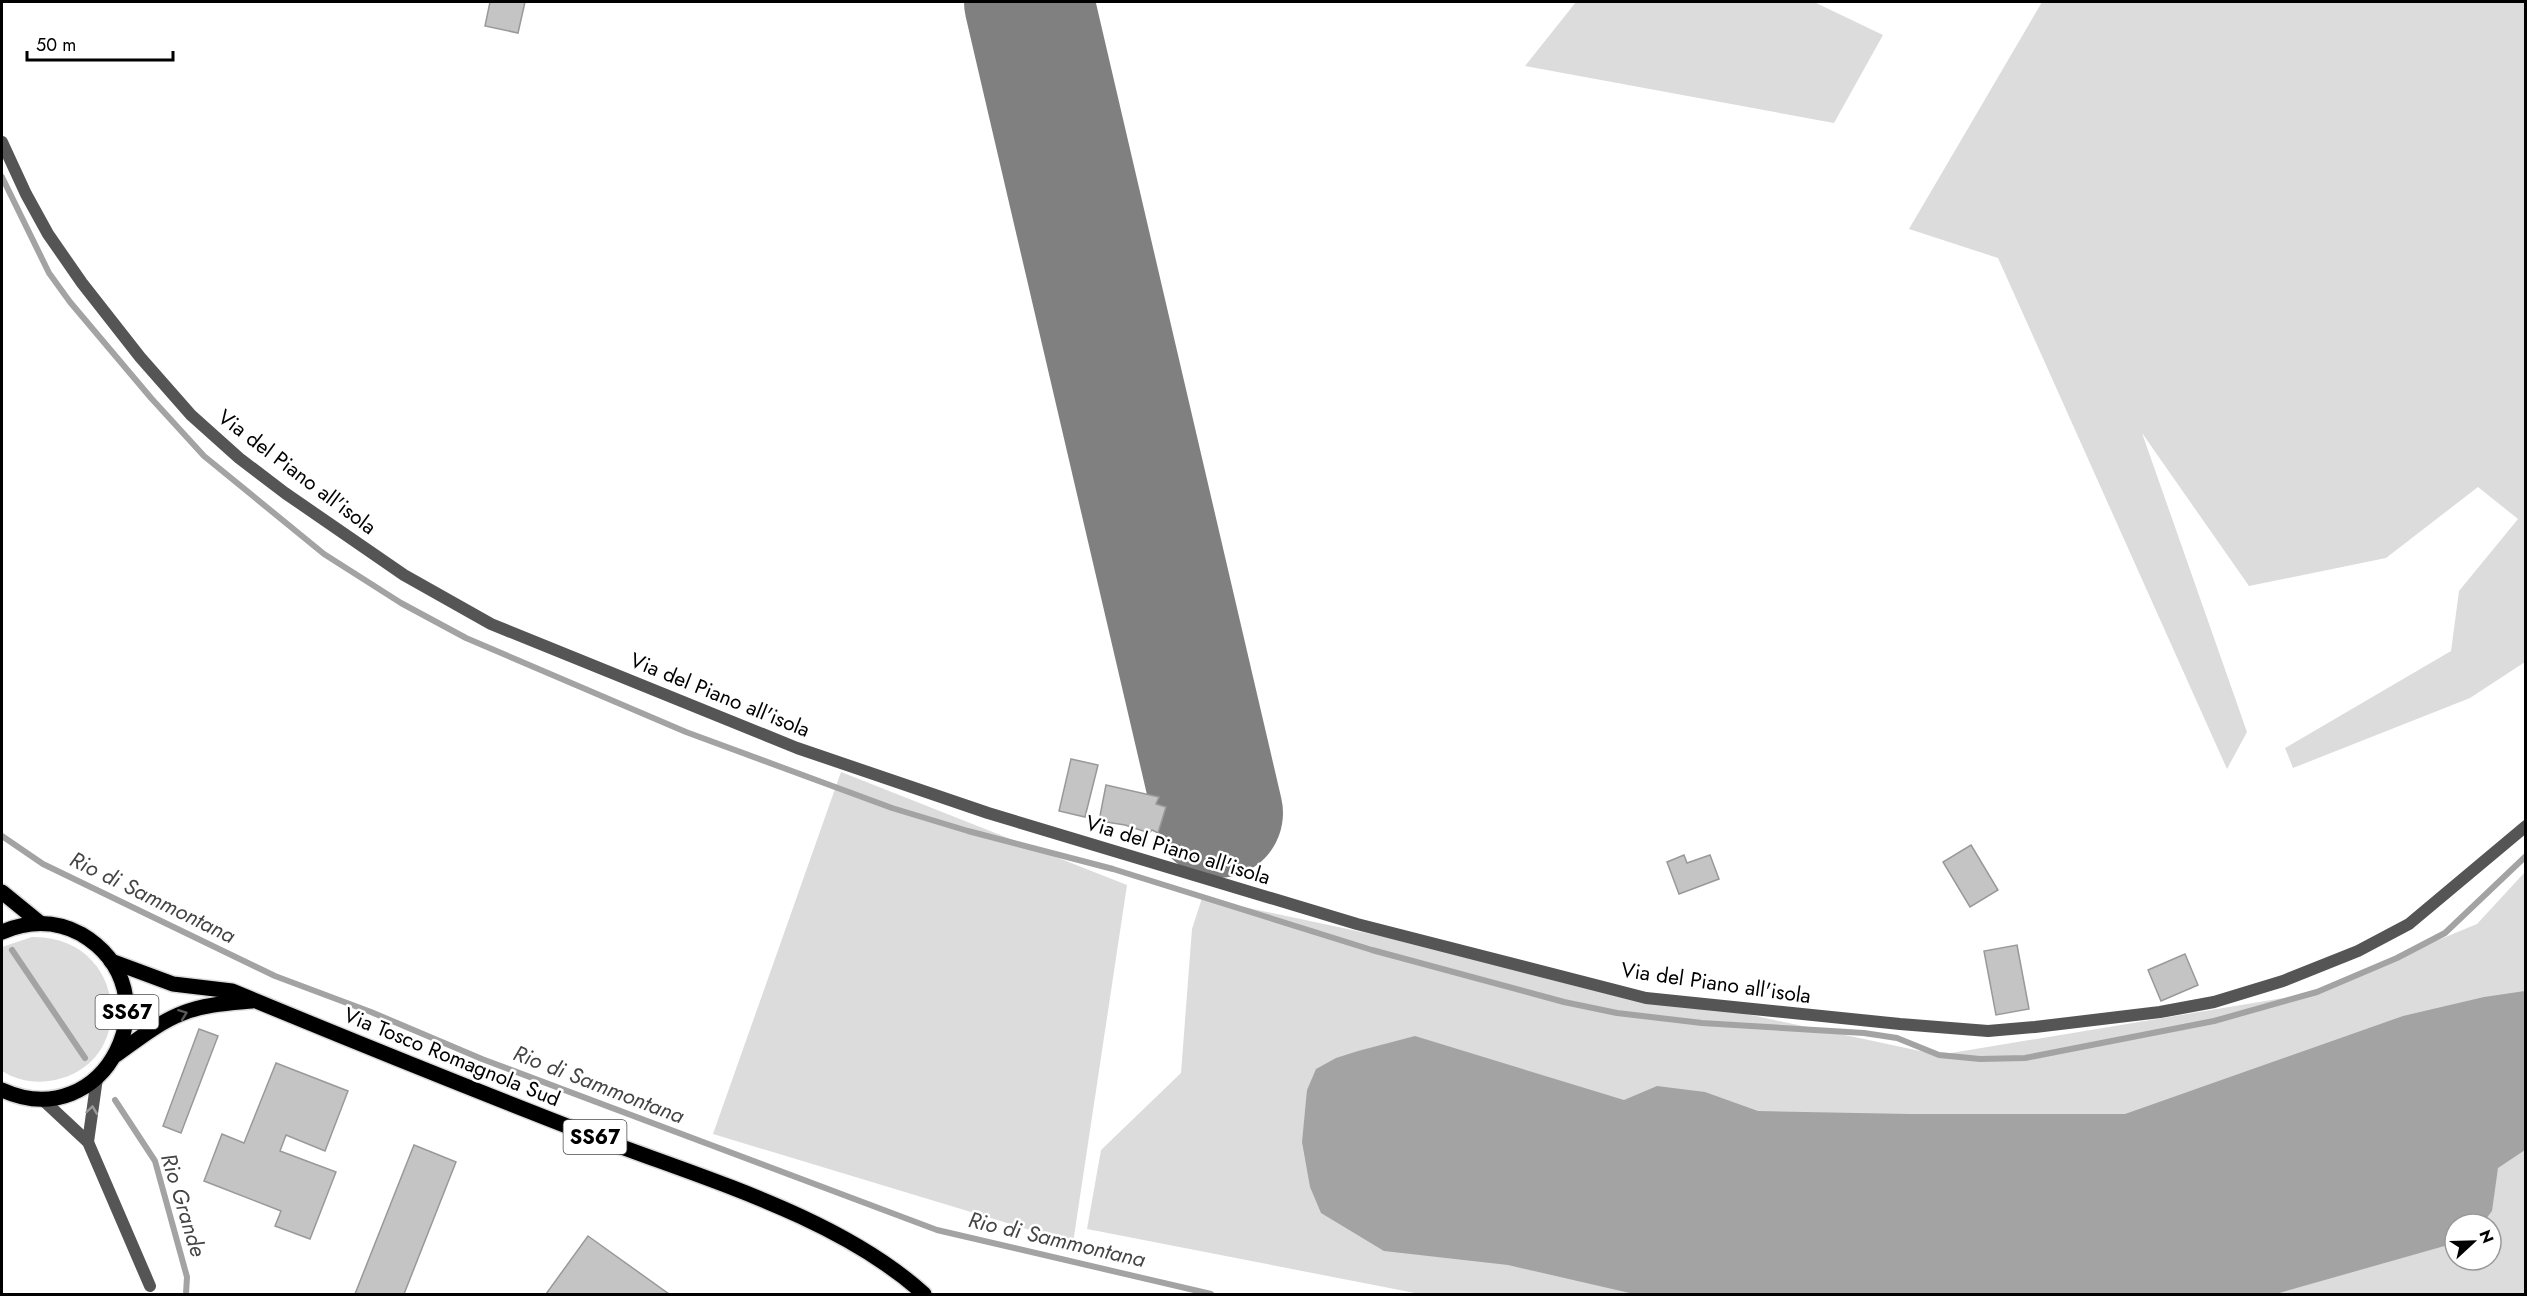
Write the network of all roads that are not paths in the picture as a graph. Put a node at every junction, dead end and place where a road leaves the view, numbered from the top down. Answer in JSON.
{"nodes":[{"id":1,"x":2,"y":142,"type":"edge"},
{"id":2,"x":2526,"y":826,"type":"edge"},
{"id":3,"x":2,"y":892,"type":"edge"},
{"id":4,"x":40,"y":922,"type":"junction"},
{"id":5,"x":2,"y":932,"type":"edge"},
{"id":6,"x":111,"y":961,"type":"junction"},
{"id":7,"x":254,"y":1000,"type":"junction"},
{"id":8,"x":116,"y":1055,"type":"junction"},
{"id":9,"x":97,"y":1078,"type":"junction"},
{"id":10,"x":2,"y":1090,"type":"edge"},
{"id":11,"x":43,"y":1100,"type":"junction"},
{"id":12,"x":88,"y":1142,"type":"junction"},
{"id":13,"x":150,"y":1286,"type":"dead end"},
{"id":14,"x":924,"y":1294,"type":"edge"}],
"edges":[{"from":1,"to":2,"type":"street","name":"Via del Piano all'isola"},
{"from":3,"to":4,"type":"main road","number":"SS67"},
{"from":4,"to":5,"type":"main road","number":"SS67"},
{"from":4,"to":6,"type":"main road","number":"SS67"},
{"from":6,"to":7,"type":"main road","name":"Via Tosco Romagnola Sud","number":"SS67"},
{"from":6,"to":8,"type":"main road","number":"SS67"},
{"from":8,"to":7,"type":"main road","name":"Via Tosco Romagnola Sud","number":"SS67","one_way":true},
{"from":7,"to":14,"type":"main road","name":"Via Tosco Romagnola Sud","number":"SS67"},
{"from":8,"to":9,"type":"main road","number":"SS67"},
{"from":9,"to":11,"type":"main road","number":"SS67"},
{"from":12,"to":9,"type":"street","one_way":true},
{"from":10,"to":11,"type":"main road","number":"SS67"},
{"from":11,"to":12,"type":"street"},
{"from":12,"to":13,"type":"street"}]}
